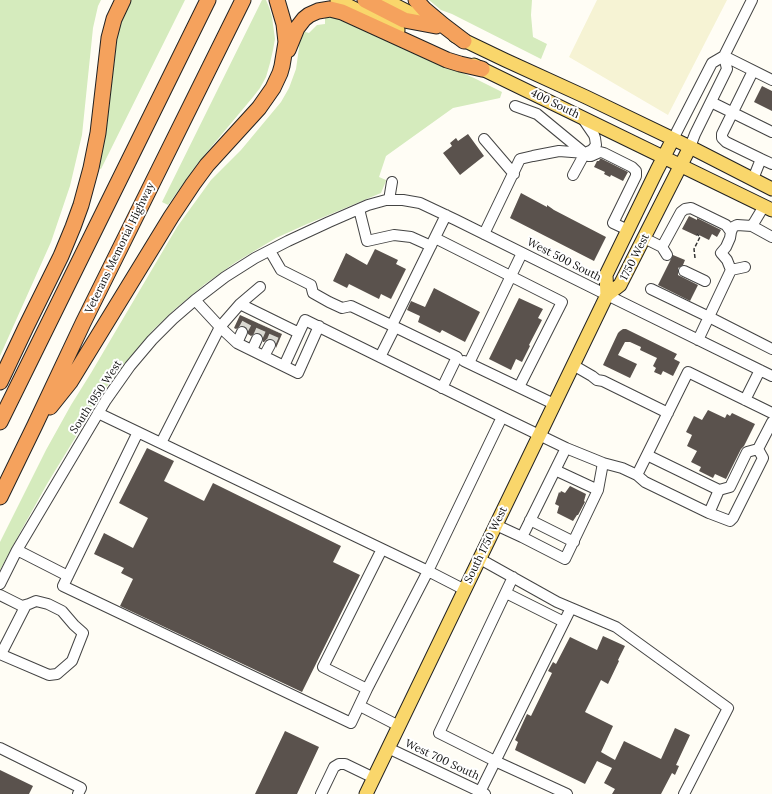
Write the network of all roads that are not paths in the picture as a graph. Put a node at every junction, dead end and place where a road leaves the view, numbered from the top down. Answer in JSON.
{"nodes":[{"id":1,"x":114,"y":0,"type":"edge"},
{"id":2,"x":123,"y":0,"type":"edge"},
{"id":3,"x":208,"y":0,"type":"edge"},
{"id":4,"x":243,"y":0,"type":"edge"},
{"id":5,"x":277,"y":0,"type":"edge"},
{"id":6,"x":336,"y":0,"type":"edge"},
{"id":7,"x":365,"y":0,"type":"edge"},
{"id":8,"x":385,"y":0,"type":"edge"},
{"id":9,"x":416,"y":0,"type":"edge"},
{"id":10,"x":752,"y":0,"type":"edge"},
{"id":11,"x":436,"y":26,"type":"junction"},
{"id":12,"x":464,"y":41,"type":"junction"},
{"id":13,"x":724,"y":56,"type":"junction"},
{"id":14,"x":282,"y":66,"type":"junction"},
{"id":15,"x":482,"y":69,"type":"junction"},
{"id":16,"x":753,"y":71,"type":"junction"},
{"id":17,"x":772,"y":80,"type":"edge"},
{"id":18,"x":102,"y":102,"type":"junction"},
{"id":19,"x":711,"y":102,"type":"junction"},
{"id":20,"x":515,"y":106,"type":"dead end"},
{"id":21,"x":733,"y":112,"type":"junction"},
{"id":22,"x":581,"y":117,"type":"junction"},
{"id":23,"x":772,"y":132,"type":"edge"},
{"id":24,"x":484,"y":139,"type":"dead end"},
{"id":25,"x":673,"y":139,"type":"junction"},
{"id":26,"x":690,"y":147,"type":"junction"},
{"id":27,"x":585,"y":153,"type":"junction"},
{"id":28,"x":663,"y":158,"type":"junction"},
{"id":29,"x":761,"y":159,"type":"junction"},
{"id":30,"x":772,"y":164,"type":"edge"},
{"id":31,"x":681,"y":166,"type":"junction"},
{"id":32,"x":514,"y":174,"type":"junction"},
{"id":33,"x":573,"y":175,"type":"dead end"},
{"id":34,"x":753,"y":179,"type":"junction"},
{"id":35,"x":392,"y":182,"type":"dead end"},
{"id":36,"x":772,"y":189,"type":"edge"},
{"id":37,"x":387,"y":200,"type":"junction"},
{"id":38,"x":768,"y":208,"type":"edge"},
{"id":39,"x":359,"y":209,"type":"junction"},
{"id":40,"x":446,"y":215,"type":"junction"},
{"id":41,"x":752,"y":226,"type":"junction"},
{"id":42,"x":628,"y":230,"type":"junction"},
{"id":43,"x":731,"y":232,"type":"junction"},
{"id":44,"x":484,"y":234,"type":"junction"},
{"id":45,"x":772,"y":237,"type":"edge"},
{"id":46,"x":644,"y":238,"type":"junction"},
{"id":47,"x":433,"y":242,"type":"junction"},
{"id":48,"x":270,"y":251,"type":"junction"},
{"id":49,"x":522,"y":253,"type":"junction"},
{"id":50,"x":746,"y":267,"type":"dead end"},
{"id":51,"x":731,"y":270,"type":"junction"},
{"id":52,"x":684,"y":271,"type":"dead end"},
{"id":53,"x":511,"y":276,"type":"junction"},
{"id":54,"x":705,"y":281,"type":"dead end"},
{"id":55,"x":260,"y":287,"type":"dead end"},
{"id":56,"x":651,"y":289,"type":"dead end"},
{"id":57,"x":607,"y":295,"type":"junction"},
{"id":58,"x":195,"y":300,"type":"junction"},
{"id":59,"x":240,"y":304,"type":"junction"},
{"id":60,"x":708,"y":317,"type":"junction"},
{"id":61,"x":319,"y":326,"type":"junction"},
{"id":62,"x":393,"y":326,"type":"junction"},
{"id":63,"x":220,"y":327,"type":"junction"},
{"id":64,"x":242,"y":332,"type":"tunnel mouth"},
{"id":65,"x":299,"y":333,"type":"junction"},
{"id":66,"x":257,"y":339,"type":"tunnel mouth"},
{"id":67,"x":698,"y":340,"type":"junction"},
{"id":68,"x":237,"y":343,"type":"junction"},
{"id":69,"x":270,"y":345,"type":"tunnel mouth"},
{"id":70,"x":772,"y":349,"type":"edge"},
{"id":71,"x":252,"y":350,"type":"junction"},
{"id":72,"x":264,"y":356,"type":"junction"},
{"id":73,"x":380,"y":357,"type":"junction"},
{"id":74,"x":457,"y":357,"type":"junction"},
{"id":75,"x":469,"y":363,"type":"junction"},
{"id":76,"x":573,"y":365,"type":"junction"},
{"id":77,"x":284,"y":366,"type":"junction"},
{"id":78,"x":760,"y":370,"type":"junction"},
{"id":79,"x":772,"y":376,"type":"edge"},
{"id":80,"x":0,"y":382,"type":"edge"},
{"id":81,"x":520,"y":387,"type":"junction"},
{"id":82,"x":442,"y":388,"type":"junction"},
{"id":83,"x":745,"y":400,"type":"junction"},
{"id":84,"x":554,"y":404,"type":"junction"},
{"id":85,"x":98,"y":413,"type":"junction"},
{"id":86,"x":668,"y":413,"type":"junction"},
{"id":87,"x":772,"y":413,"type":"edge"},
{"id":88,"x":502,"y":417,"type":"junction"},
{"id":89,"x":0,"y":422,"type":"edge"},
{"id":90,"x":772,"y":422,"type":"edge"},
{"id":91,"x":35,"y":425,"type":"junction"},
{"id":92,"x":138,"y":432,"type":"junction"},
{"id":93,"x":539,"y":435,"type":"junction"},
{"id":94,"x":161,"y":443,"type":"junction"},
{"id":95,"x":566,"y":448,"type":"junction"},
{"id":96,"x":758,"y":449,"type":"junction"},
{"id":97,"x":647,"y":455,"type":"junction"},
{"id":98,"x":603,"y":463,"type":"junction"},
{"id":99,"x":555,"y":470,"type":"junction"},
{"id":100,"x":637,"y":475,"type":"junction"},
{"id":101,"x":598,"y":490,"type":"junction"},
{"id":102,"x":719,"y":490,"type":"junction"},
{"id":103,"x":0,"y":497,"type":"edge"},
{"id":104,"x":709,"y":513,"type":"junction"},
{"id":105,"x":530,"y":520,"type":"junction"},
{"id":106,"x":496,"y":525,"type":"junction"},
{"id":107,"x":522,"y":537,"type":"junction"},
{"id":108,"x":574,"y":542,"type":"junction"},
{"id":109,"x":382,"y":549,"type":"junction"},
{"id":110,"x":17,"y":550,"type":"junction"},
{"id":111,"x":480,"y":558,"type":"junction"},
{"id":112,"x":428,"y":571,"type":"junction"},
{"id":113,"x":68,"y":576,"type":"junction"},
{"id":114,"x":514,"y":577,"type":"junction"},
{"id":115,"x":0,"y":584,"type":"edge"},
{"id":116,"x":465,"y":590,"type":"junction"},
{"id":117,"x":506,"y":594,"type":"junction"},
{"id":118,"x":0,"y":595,"type":"edge"},
{"id":119,"x":26,"y":605,"type":"junction"},
{"id":120,"x":571,"y":608,"type":"junction"},
{"id":121,"x":564,"y":622,"type":"junction"},
{"id":122,"x":1,"y":654,"type":"edge"},
{"id":123,"x":368,"y":689,"type":"junction"},
{"id":124,"x":360,"y":706,"type":"junction"},
{"id":125,"x":399,"y":726,"type":"junction"},
{"id":126,"x":0,"y":748,"type":"edge"},
{"id":127,"x":388,"y":748,"type":"junction"},
{"id":128,"x":495,"y":761,"type":"junction"},
{"id":129,"x":374,"y":778,"type":"junction"},
{"id":130,"x":482,"y":793,"type":"edge"},
{"id":131,"x":78,"y":794,"type":"edge"},
{"id":132,"x":321,"y":794,"type":"edge"},
{"id":133,"x":366,"y":794,"type":"edge"},
{"id":134,"x":567,"y":794,"type":"edge"},
{"id":135,"x":684,"y":794,"type":"edge"}],
"edges":[{"from":1,"to":18,"type":"highway"},
{"from":2,"to":18,"type":"highway"},
{"from":3,"to":89,"type":"highway"},
{"from":4,"to":91,"type":"highway","name":"Veterans Memorial Highway"},
{"from":5,"to":14,"type":"highway"},
{"from":6,"to":15,"type":"main road","name":"400 South"},
{"from":7,"to":11,"type":"highway"},
{"from":8,"to":11,"type":"main road","name":"400 South"},
{"from":9,"to":12,"type":"highway"},
{"from":10,"to":13,"type":"street","name":"1750 West"},
{"from":11,"to":12,"type":"main road","name":"400 South"},
{"from":12,"to":25,"type":"main road","name":"400 South"},
{"from":13,"to":16,"type":"street"},
{"from":13,"to":19,"type":"street","name":"1750 West"},
{"from":13,"to":25,"type":"street","name":"1750 West"},
{"from":14,"to":15,"type":"highway"},
{"from":14,"to":91,"type":"highway"},
{"from":15,"to":22,"type":"main road","name":"400 South"},
{"from":16,"to":17,"type":"street"},
{"from":16,"to":21,"type":"street"},
{"from":18,"to":80,"type":"highway"},
{"from":19,"to":21,"type":"street"},
{"from":19,"to":26,"type":"street","name":"1750 West"},
{"from":20,"to":27,"type":"street"},
{"from":21,"to":23,"type":"street"},
{"from":21,"to":29,"type":"street"},
{"from":22,"to":27,"type":"street"},
{"from":22,"to":28,"type":"main road","name":"400 South"},
{"from":24,"to":32,"type":"street"},
{"from":25,"to":26,"type":"main road","name":"400 South"},
{"from":25,"to":28,"type":"main road","name":"1750 West"},
{"from":26,"to":31,"type":"main road","name":"1750 West"},
{"from":26,"to":34,"type":"main road","name":"400 South"},
{"from":27,"to":32,"type":"street"},
{"from":27,"to":33,"type":"street"},
{"from":27,"to":42,"type":"street"},
{"from":28,"to":31,"type":"main road","name":"400 South"},
{"from":28,"to":42,"type":"main road","name":"1750 West"},
{"from":29,"to":30,"type":"street"},
{"from":29,"to":34,"type":"street"},
{"from":31,"to":38,"type":"main road","name":"400 South"},
{"from":31,"to":46,"type":"main road","name":"1750 West"},
{"from":32,"to":44,"type":"street"},
{"from":34,"to":36,"type":"main road","name":"400 South"},
{"from":35,"to":37,"type":"street"},
{"from":37,"to":39,"type":"street","name":"South 1950 West"},
{"from":37,"to":40,"type":"street","name":"West 500 South"},
{"from":38,"to":41,"type":"street"},
{"from":39,"to":47,"type":"street"},
{"from":39,"to":48,"type":"street","name":"South 1950 West"},
{"from":40,"to":44,"type":"street","name":"West 500 South"},
{"from":40,"to":47,"type":"street"},
{"from":41,"to":43,"type":"street"},
{"from":41,"to":45,"type":"street"},
{"from":42,"to":57,"type":"main road","name":"1750 West"},
{"from":43,"to":46,"type":"street"},
{"from":43,"to":51,"type":"street"},
{"from":44,"to":49,"type":"street","name":"West 500 South"},
{"from":46,"to":57,"type":"main road","name":"1750 West"},
{"from":47,"to":53,"type":"street"},
{"from":47,"to":62,"type":"street"},
{"from":48,"to":58,"type":"street","name":"South 1950 West"},
{"from":48,"to":62,"type":"street"},
{"from":49,"to":53,"type":"street"},
{"from":49,"to":57,"type":"street","name":"West 500 South"},
{"from":50,"to":51,"type":"street"},
{"from":51,"to":60,"type":"street"},
{"from":52,"to":54,"type":"street"},
{"from":53,"to":75,"type":"street"},
{"from":53,"to":81,"type":"street"},
{"from":55,"to":59,"type":"street"},
{"from":56,"to":60,"type":"street"},
{"from":57,"to":67,"type":"street","name":"West 500 South"},
{"from":57,"to":76,"type":"main road","name":"South 1750 West"},
{"from":58,"to":63,"type":"street"},
{"from":58,"to":85,"type":"street","name":"South 1950 West"},
{"from":59,"to":63,"type":"street"},
{"from":59,"to":65,"type":"street"},
{"from":60,"to":67,"type":"street"},
{"from":60,"to":70,"type":"street"},
{"from":61,"to":65,"type":"street"},
{"from":61,"to":73,"type":"street"},
{"from":61,"to":77,"type":"street"},
{"from":62,"to":73,"type":"street"},
{"from":62,"to":74,"type":"street"},
{"from":63,"to":68,"type":"street"},
{"from":63,"to":94,"type":"street"},
{"from":64,"to":68,"type":"street"},
{"from":65,"to":77,"type":"street"},
{"from":66,"to":71,"type":"street"},
{"from":67,"to":78,"type":"street","name":"West 500 South"},
{"from":68,"to":71,"type":"street"},
{"from":69,"to":72,"type":"street"},
{"from":71,"to":72,"type":"street"},
{"from":72,"to":77,"type":"street"},
{"from":73,"to":82,"type":"street"},
{"from":74,"to":75,"type":"street"},
{"from":74,"to":82,"type":"street"},
{"from":75,"to":81,"type":"street"},
{"from":76,"to":84,"type":"main road","name":"South 1750 West"},
{"from":76,"to":86,"type":"street"},
{"from":78,"to":79,"type":"street","name":"West 500 South"},
{"from":78,"to":83,"type":"street"},
{"from":81,"to":84,"type":"street"},
{"from":82,"to":88,"type":"street"},
{"from":83,"to":86,"type":"street"},
{"from":83,"to":87,"type":"street"},
{"from":84,"to":93,"type":"main road","name":"South 1750 West"},
{"from":85,"to":92,"type":"street"},
{"from":85,"to":110,"type":"street","name":"South 1950 West"},
{"from":86,"to":97,"type":"street"},
{"from":88,"to":93,"type":"street"},
{"from":88,"to":112,"type":"street"},
{"from":90,"to":96,"type":"street"},
{"from":91,"to":103,"type":"highway","name":"Veterans Memorial Highway"},
{"from":92,"to":94,"type":"street"},
{"from":92,"to":113,"type":"street"},
{"from":93,"to":95,"type":"street"},
{"from":93,"to":106,"type":"main road","name":"South 1750 West"},
{"from":94,"to":109,"type":"street"},
{"from":95,"to":98,"type":"street"},
{"from":95,"to":99,"type":"street"},
{"from":96,"to":102,"type":"street"},
{"from":96,"to":104,"type":"street"},
{"from":97,"to":100,"type":"street"},
{"from":97,"to":102,"type":"street"},
{"from":98,"to":100,"type":"street"},
{"from":98,"to":101,"type":"street"},
{"from":99,"to":101,"type":"street"},
{"from":99,"to":105,"type":"street"},
{"from":100,"to":104,"type":"street"},
{"from":101,"to":108,"type":"street"},
{"from":102,"to":104,"type":"street"},
{"from":105,"to":107,"type":"street"},
{"from":105,"to":108,"type":"street"},
{"from":106,"to":107,"type":"street"},
{"from":106,"to":111,"type":"main road","name":"South 1750 West"},
{"from":107,"to":108,"type":"street"},
{"from":109,"to":112,"type":"street"},
{"from":109,"to":123,"type":"street"},
{"from":110,"to":113,"type":"street"},
{"from":110,"to":115,"type":"street","name":"South 1950 West"},
{"from":111,"to":114,"type":"street"},
{"from":111,"to":116,"type":"main road","name":"South 1750 West"},
{"from":112,"to":116,"type":"street"},
{"from":112,"to":123,"type":"street"},
{"from":113,"to":124,"type":"street"},
{"from":114,"to":117,"type":"street"},
{"from":114,"to":120,"type":"street"},
{"from":116,"to":125,"type":"main road","name":"South 1750 West"},
{"from":117,"to":121,"type":"street"},
{"from":117,"to":128,"type":"street"},
{"from":118,"to":119,"type":"street"},
{"from":119,"to":122,"type":"street"},
{"from":119,"to":122,"type":"street"},
{"from":120,"to":121,"type":"street"},
{"from":120,"to":135,"type":"street"},
{"from":121,"to":128,"type":"street"},
{"from":123,"to":124,"type":"street"},
{"from":124,"to":125,"type":"street"},
{"from":125,"to":127,"type":"main road","name":"South 1750 West"},
{"from":126,"to":131,"type":"street"},
{"from":127,"to":129,"type":"main road","name":"South 1750 West"},
{"from":127,"to":130,"type":"street","name":"West 700 South"},
{"from":128,"to":130,"type":"street"},
{"from":128,"to":134,"type":"street"},
{"from":129,"to":132,"type":"street"},
{"from":129,"to":133,"type":"main road","name":"South 1750 West"}]}
